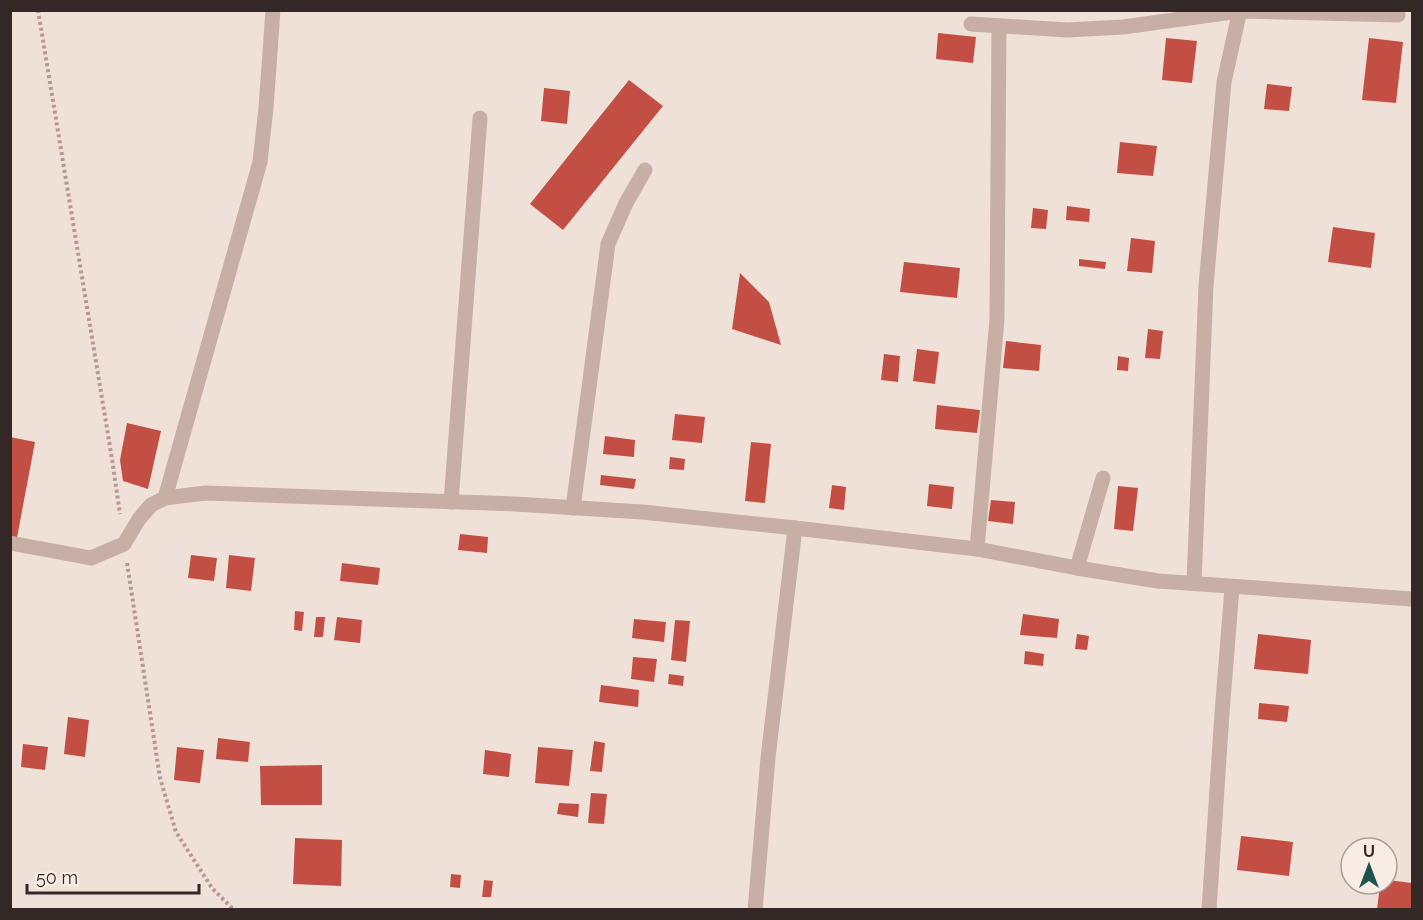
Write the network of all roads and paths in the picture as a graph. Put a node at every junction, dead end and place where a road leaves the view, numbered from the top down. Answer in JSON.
{"nodes":[{"id":1,"x":38,"y":10,"type":"edge"},
{"id":2,"x":273,"y":10,"type":"edge"},
{"id":3,"x":1240,"y":11,"type":"edge"},
{"id":4,"x":1398,"y":15,"type":"dead end"},
{"id":5,"x":971,"y":24,"type":"dead end"},
{"id":6,"x":999,"y":26,"type":"junction"},
{"id":7,"x":480,"y":118,"type":"dead end"},
{"id":8,"x":645,"y":170,"type":"dead end"},
{"id":9,"x":1103,"y":478,"type":"dead end"},
{"id":10,"x":165,"y":498,"type":"junction"},
{"id":11,"x":452,"y":502,"type":"junction"},
{"id":12,"x":573,"y":508,"type":"junction"},
{"id":13,"x":795,"y":528,"type":"junction"},
{"id":14,"x":10,"y":543,"type":"edge"},
{"id":15,"x":124,"y":544,"type":"junction"},
{"id":16,"x":977,"y":549,"type":"junction"},
{"id":17,"x":1077,"y":568,"type":"junction"},
{"id":18,"x":1194,"y":583,"type":"junction"},
{"id":19,"x":1232,"y":588,"type":"junction"},
{"id":20,"x":1413,"y":599,"type":"edge"},
{"id":21,"x":234,"y":909,"type":"edge"},
{"id":22,"x":755,"y":909,"type":"edge"},
{"id":23,"x":1209,"y":909,"type":"edge"}],
"edges":[{"from":1,"to":15,"type":"path"},
{"from":2,"to":10,"type":"street"},
{"from":3,"to":4,"type":"street"},
{"from":3,"to":6,"type":"street"},
{"from":3,"to":18,"type":"street"},
{"from":5,"to":6,"type":"street"},
{"from":6,"to":16,"type":"street"},
{"from":7,"to":11,"type":"street"},
{"from":8,"to":12,"type":"street"},
{"from":9,"to":17,"type":"street"},
{"from":10,"to":11,"type":"street"},
{"from":10,"to":15,"type":"street"},
{"from":11,"to":12,"type":"street"},
{"from":12,"to":13,"type":"street"},
{"from":13,"to":16,"type":"street"},
{"from":13,"to":22,"type":"street"},
{"from":14,"to":15,"type":"street"},
{"from":15,"to":21,"type":"path"},
{"from":16,"to":17,"type":"street"},
{"from":17,"to":18,"type":"street"},
{"from":18,"to":19,"type":"street"},
{"from":19,"to":20,"type":"street"},
{"from":19,"to":23,"type":"street"}]}
